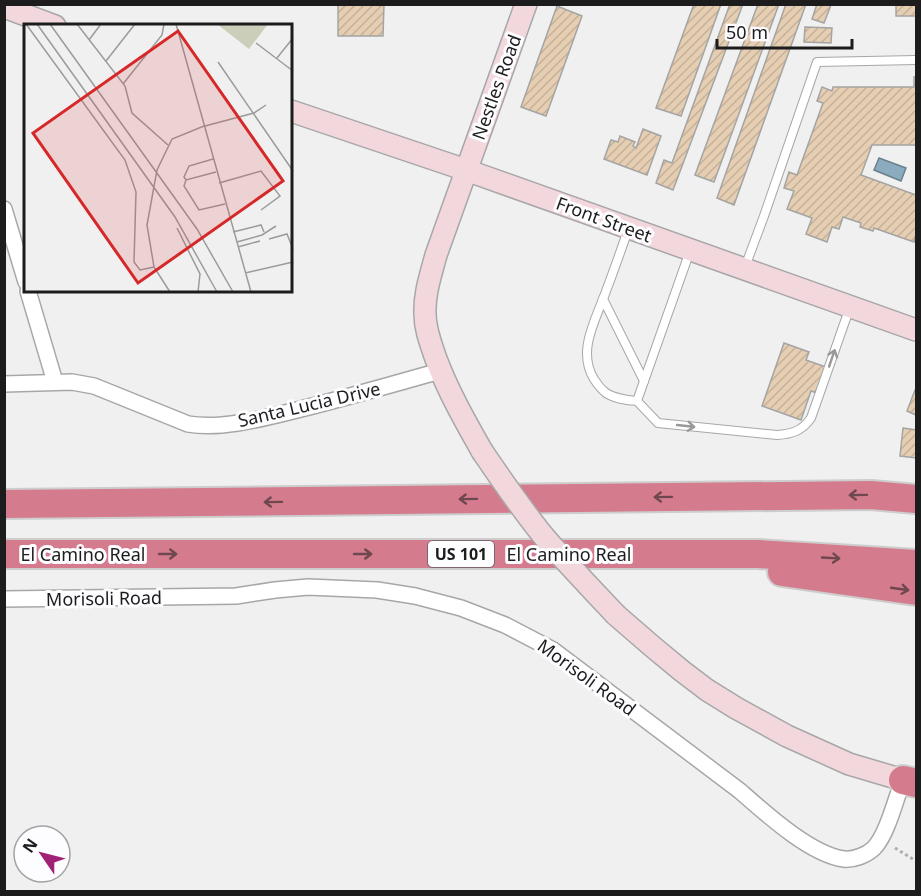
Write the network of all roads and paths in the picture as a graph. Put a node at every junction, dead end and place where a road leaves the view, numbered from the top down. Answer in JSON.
{"nodes":[{"id":1,"x":526,"y":4,"type":"edge"},
{"id":2,"x":4,"y":7,"type":"edge"},
{"id":3,"x":50,"y":24,"type":"edge"},
{"id":4,"x":916,"y":60,"type":"edge"},
{"id":5,"x":292,"y":111,"type":"edge"},
{"id":6,"x":466,"y":170,"type":"junction"},
{"id":7,"x":4,"y":210,"type":"edge"},
{"id":8,"x":629,"y":228,"type":"junction"},
{"id":9,"x":690,"y":250,"type":"junction"},
{"id":10,"x":744,"y":268,"type":"junction"},
{"id":11,"x":24,"y":275,"type":"edge"},
{"id":12,"x":28,"y":292,"type":"edge"},
{"id":13,"x":603,"y":299,"type":"junction"},
{"id":14,"x":851,"y":306,"type":"junction"},
{"id":15,"x":916,"y":330,"type":"edge"},
{"id":16,"x":441,"y":371,"type":"junction"},
{"id":17,"x":644,"y":381,"type":"junction"},
{"id":18,"x":55,"y":382,"type":"junction"},
{"id":19,"x":4,"y":384,"type":"edge"},
{"id":20,"x":637,"y":401,"type":"junction"},
{"id":21,"x":916,"y":498,"type":"edge"},
{"id":22,"x":4,"y":504,"type":"edge"},
{"id":23,"x":4,"y":554,"type":"edge"},
{"id":24,"x":655,"y":555,"type":"junction"},
{"id":25,"x":916,"y":564,"type":"edge"},
{"id":26,"x":916,"y":591,"type":"edge"},
{"id":27,"x":4,"y":599,"type":"edge"},
{"id":28,"x":910,"y":782,"type":"edge"},
{"id":29,"x":881,"y":839,"type":"junction"},
{"id":30,"x":916,"y":861,"type":"edge"}],
"edges":[{"from":1,"to":6,"type":"main road","name":"Nestles Road"},
{"from":2,"to":3,"type":"main road"},
{"from":4,"to":10,"type":"lane"},
{"from":5,"to":6,"type":"main road","name":"Front Street"},
{"from":6,"to":8,"type":"main road","name":"Front Street"},
{"from":6,"to":16,"type":"main road","name":"Nestles Road"},
{"from":7,"to":11,"type":"street"},
{"from":8,"to":9,"type":"main road","name":"Front Street"},
{"from":8,"to":13,"type":"lane"},
{"from":9,"to":10,"type":"main road","name":"Front Street"},
{"from":9,"to":17,"type":"lane"},
{"from":10,"to":14,"type":"main road","name":"Front Street"},
{"from":12,"to":18,"type":"street"},
{"from":13,"to":17,"type":"lane"},
{"from":13,"to":20,"type":"lane"},
{"from":14,"to":15,"type":"main road","name":"Front Street"},
{"from":20,"to":14,"type":"lane","one_way":true},
{"from":16,"to":18,"type":"street","name":"Santa Lucia Drive"},
{"from":16,"to":28,"type":"main road","name":"Nestles Road","bridge":true},
{"from":17,"to":20,"type":"lane"},
{"from":18,"to":19,"type":"street","name":"Santa Lucia Drive"},
{"from":21,"to":22,"type":"highway","one_way":true},
{"from":23,"to":24,"type":"highway","name":"El Camino Real","number":"US 101","one_way":true},
{"from":24,"to":25,"type":"highway","name":"El Camino Real","number":"US 101","one_way":true},
{"from":24,"to":26,"type":"highway","one_way":true},
{"from":27,"to":29,"type":"street","name":"Morisoli Road"},
{"from":28,"to":29,"type":"street"},
{"from":29,"to":30,"type":"path"}]}
